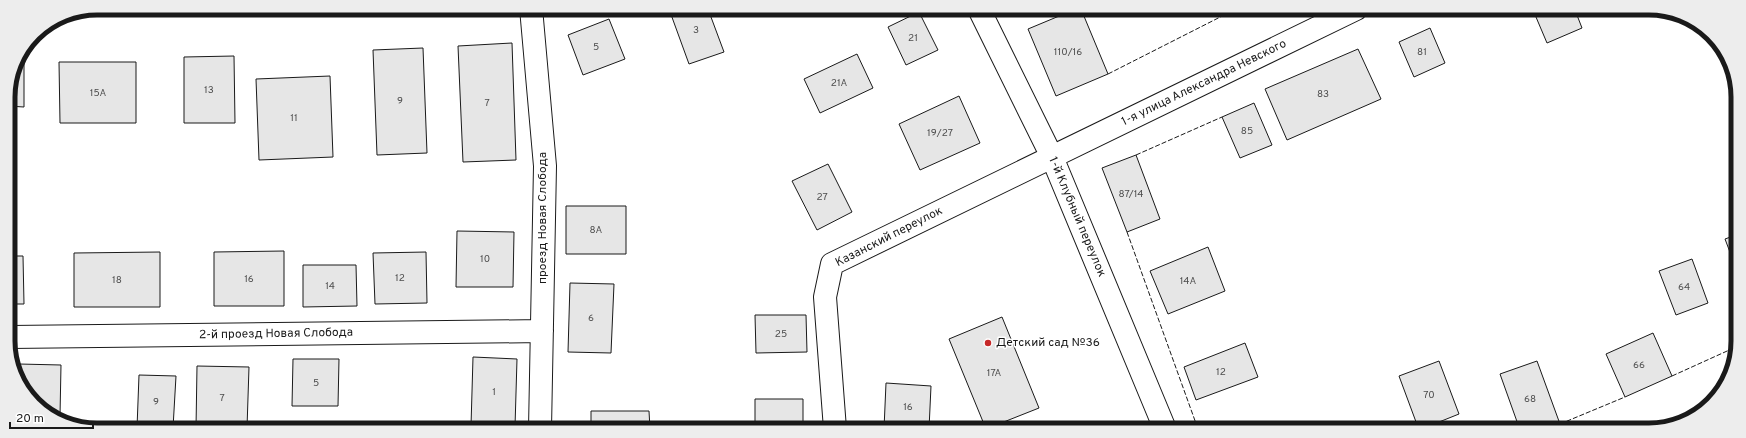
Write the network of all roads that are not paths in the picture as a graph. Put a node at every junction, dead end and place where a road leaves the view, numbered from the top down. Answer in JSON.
{"nodes":[{"id":1,"x":532,"y":15,"type":"edge"},
{"id":2,"x":982,"y":15,"type":"edge"},
{"id":3,"x":1344,"y":15,"type":"edge"},
{"id":4,"x":1052,"y":157,"type":"junction"},
{"id":5,"x":542,"y":330,"type":"junction"},
{"id":6,"x":15,"y":337,"type":"edge"},
{"id":7,"x":540,"y":423,"type":"edge"},
{"id":8,"x":835,"y":423,"type":"edge"},
{"id":9,"x":1163,"y":423,"type":"edge"}],
"edges":[{"from":1,"to":5,"type":"street","name":"проезд Новая Слобода"},
{"from":2,"to":4,"type":"street","name":"1-й Клубный переулок"},
{"from":3,"to":4,"type":"street","name":"1-я улица Александра Невского"},
{"from":4,"to":8,"type":"street","name":"Казанский переулок"},
{"from":4,"to":9,"type":"street","name":"1-й Клубный переулок"},
{"from":5,"to":6,"type":"street","name":"2-й проезд Новая Слобода"},
{"from":5,"to":7,"type":"street","name":"проезд Новая Слобода"}]}
